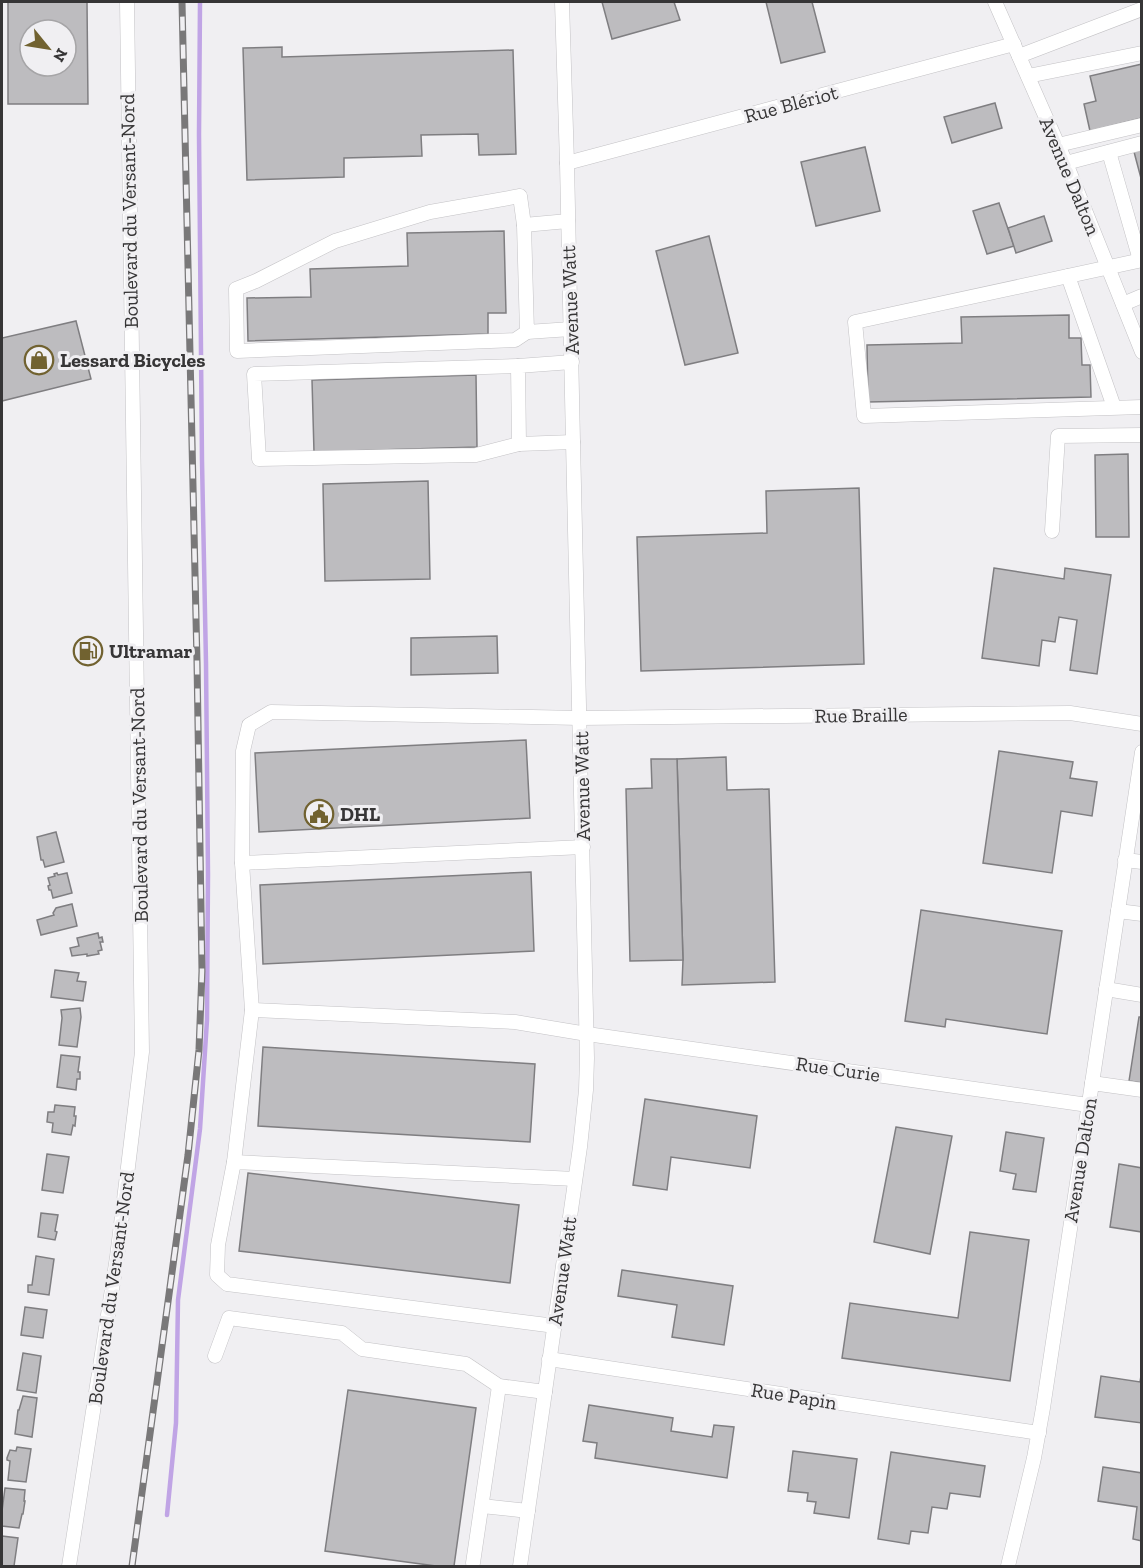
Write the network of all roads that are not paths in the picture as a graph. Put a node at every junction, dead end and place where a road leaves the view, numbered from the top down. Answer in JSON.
{"nodes":[{"id":1,"x":127,"y":2,"type":"edge"},
{"id":2,"x":562,"y":2,"type":"edge"},
{"id":3,"x":995,"y":2,"type":"edge"},
{"id":4,"x":1142,"y":9,"type":"edge"},
{"id":5,"x":1016,"y":50,"type":"junction"},
{"id":6,"x":1142,"y":53,"type":"edge"},
{"id":7,"x":1028,"y":76,"type":"junction"},
{"id":8,"x":1142,"y":125,"type":"edge"},
{"id":9,"x":1142,"y":143,"type":"edge"},
{"id":10,"x":1058,"y":145,"type":"junction"},
{"id":11,"x":1109,"y":152,"type":"junction"},
{"id":12,"x":567,"y":163,"type":"junction"},
{"id":13,"x":1066,"y":163,"type":"junction"},
{"id":14,"x":568,"y":221,"type":"junction"},
{"id":15,"x":524,"y":225,"type":"junction"},
{"id":16,"x":1141,"y":260,"type":"edge"},
{"id":17,"x":1108,"y":267,"type":"junction"},
{"id":18,"x":1068,"y":276,"type":"junction"},
{"id":19,"x":1142,"y":296,"type":"edge"},
{"id":20,"x":1124,"y":304,"type":"junction"},
{"id":21,"x":571,"y":329,"type":"junction"},
{"id":22,"x":527,"y":332,"type":"junction"},
{"id":23,"x":1142,"y":352,"type":"edge"},
{"id":24,"x":572,"y":362,"type":"junction"},
{"id":25,"x":518,"y":366,"type":"junction"},
{"id":26,"x":1142,"y":406,"type":"edge"},
{"id":27,"x":1114,"y":407,"type":"junction"},
{"id":28,"x":1142,"y":435,"type":"edge"},
{"id":29,"x":573,"y":442,"type":"junction"},
{"id":30,"x":519,"y":444,"type":"junction"},
{"id":31,"x":1052,"y":531,"type":"dead end"},
{"id":32,"x":580,"y":718,"type":"junction"},
{"id":33,"x":1142,"y":724,"type":"edge"},
{"id":34,"x":1142,"y":752,"type":"edge"},
{"id":35,"x":1140,"y":768,"type":"edge"},
{"id":36,"x":583,"y":847,"type":"junction"},
{"id":37,"x":1125,"y":860,"type":"junction"},
{"id":38,"x":1142,"y":862,"type":"edge"},
{"id":39,"x":242,"y":863,"type":"junction"},
{"id":40,"x":1118,"y":911,"type":"junction"},
{"id":41,"x":1142,"y":914,"type":"edge"},
{"id":42,"x":1106,"y":989,"type":"junction"},
{"id":43,"x":1142,"y":995,"type":"edge"},
{"id":44,"x":252,"y":1010,"type":"junction"},
{"id":45,"x":587,"y":1034,"type":"junction"},
{"id":46,"x":1092,"y":1083,"type":"junction"},
{"id":47,"x":1142,"y":1090,"type":"edge"},
{"id":48,"x":1088,"y":1105,"type":"junction"},
{"id":49,"x":234,"y":1162,"type":"junction"},
{"id":50,"x":575,"y":1179,"type":"junction"},
{"id":51,"x":555,"y":1326,"type":"junction"},
{"id":52,"x":215,"y":1356,"type":"dead end"},
{"id":53,"x":549,"y":1359,"type":"junction"},
{"id":54,"x":499,"y":1386,"type":"junction"},
{"id":55,"x":545,"y":1392,"type":"junction"},
{"id":56,"x":1039,"y":1433,"type":"junction"},
{"id":57,"x":482,"y":1506,"type":"junction"},
{"id":58,"x":528,"y":1511,"type":"junction"},
{"id":59,"x":473,"y":1563,"type":"dead end"},
{"id":60,"x":69,"y":1566,"type":"edge"},
{"id":61,"x":520,"y":1566,"type":"edge"},
{"id":62,"x":1008,"y":1566,"type":"edge"}],
"edges":[{"from":1,"to":60,"type":"street","name":"Boulevard du Versant-Nord"},
{"from":2,"to":12,"type":"street","name":"Avenue Watt"},
{"from":3,"to":5,"type":"street","name":"Avenue Dalton"},
{"from":4,"to":5,"type":"street","name":"Rue Blériot"},
{"from":5,"to":7,"type":"street","name":"Avenue Dalton"},
{"from":5,"to":12,"type":"street","name":"Rue Blériot"},
{"from":6,"to":7,"type":"street"},
{"from":7,"to":10,"type":"street","name":"Avenue Dalton"},
{"from":8,"to":10,"type":"street"},
{"from":9,"to":11,"type":"street"},
{"from":10,"to":13,"type":"street","name":"Avenue Dalton"},
{"from":11,"to":13,"type":"street"},
{"from":11,"to":16,"type":"street"},
{"from":12,"to":14,"type":"street","name":"Avenue Watt"},
{"from":13,"to":17,"type":"street","name":"Avenue Dalton"},
{"from":14,"to":15,"type":"street"},
{"from":14,"to":21,"type":"street","name":"Avenue Watt"},
{"from":15,"to":22,"type":"street"},
{"from":15,"to":22,"type":"street"},
{"from":16,"to":17,"type":"street"},
{"from":17,"to":18,"type":"street"},
{"from":17,"to":20,"type":"street","name":"Avenue Dalton"},
{"from":18,"to":27,"type":"street"},
{"from":18,"to":27,"type":"street"},
{"from":19,"to":20,"type":"street"},
{"from":20,"to":23,"type":"street","name":"Avenue Dalton"},
{"from":21,"to":22,"type":"street"},
{"from":21,"to":24,"type":"street","name":"Avenue Watt"},
{"from":24,"to":25,"type":"street"},
{"from":24,"to":29,"type":"street","name":"Avenue Watt"},
{"from":25,"to":30,"type":"street"},
{"from":25,"to":30,"type":"street"},
{"from":26,"to":27,"type":"street"},
{"from":28,"to":31,"type":"street"},
{"from":29,"to":30,"type":"street"},
{"from":29,"to":32,"type":"street","name":"Avenue Watt"},
{"from":32,"to":33,"type":"street","name":"Rue Braille"},
{"from":32,"to":36,"type":"street","name":"Avenue Watt"},
{"from":32,"to":39,"type":"street","name":"Rue Braille"},
{"from":34,"to":35,"type":"street","name":"Avenue Dalton"},
{"from":35,"to":37,"type":"street","name":"Avenue Dalton"},
{"from":36,"to":39,"type":"street"},
{"from":36,"to":45,"type":"street","name":"Avenue Watt"},
{"from":37,"to":38,"type":"street"},
{"from":37,"to":40,"type":"street","name":"Avenue Dalton"},
{"from":39,"to":44,"type":"street","name":"Rue Braille"},
{"from":40,"to":41,"type":"street"},
{"from":40,"to":42,"type":"street","name":"Avenue Dalton"},
{"from":42,"to":43,"type":"street"},
{"from":42,"to":46,"type":"street","name":"Avenue Dalton"},
{"from":44,"to":45,"type":"street","name":"Rue Curie"},
{"from":44,"to":49,"type":"street","name":"Rue Braille"},
{"from":45,"to":48,"type":"street","name":"Rue Curie"},
{"from":45,"to":50,"type":"street","name":"Avenue Watt"},
{"from":46,"to":47,"type":"street"},
{"from":46,"to":48,"type":"street","name":"Avenue Dalton"},
{"from":48,"to":56,"type":"street","name":"Avenue Dalton"},
{"from":49,"to":50,"type":"street"},
{"from":49,"to":51,"type":"street","name":"Rue Braille"},
{"from":50,"to":51,"type":"street","name":"Avenue Watt"},
{"from":51,"to":53,"type":"street","name":"Avenue Watt"},
{"from":52,"to":54,"type":"street"},
{"from":53,"to":55,"type":"street","name":"Avenue Watt"},
{"from":53,"to":56,"type":"street","name":"Rue Papin"},
{"from":54,"to":55,"type":"street"},
{"from":54,"to":57,"type":"street"},
{"from":55,"to":58,"type":"street","name":"Avenue Watt"},
{"from":56,"to":62,"type":"street","name":"Avenue Dalton"},
{"from":57,"to":58,"type":"street"},
{"from":57,"to":59,"type":"street"},
{"from":58,"to":61,"type":"street","name":"Avenue Watt"}]}
